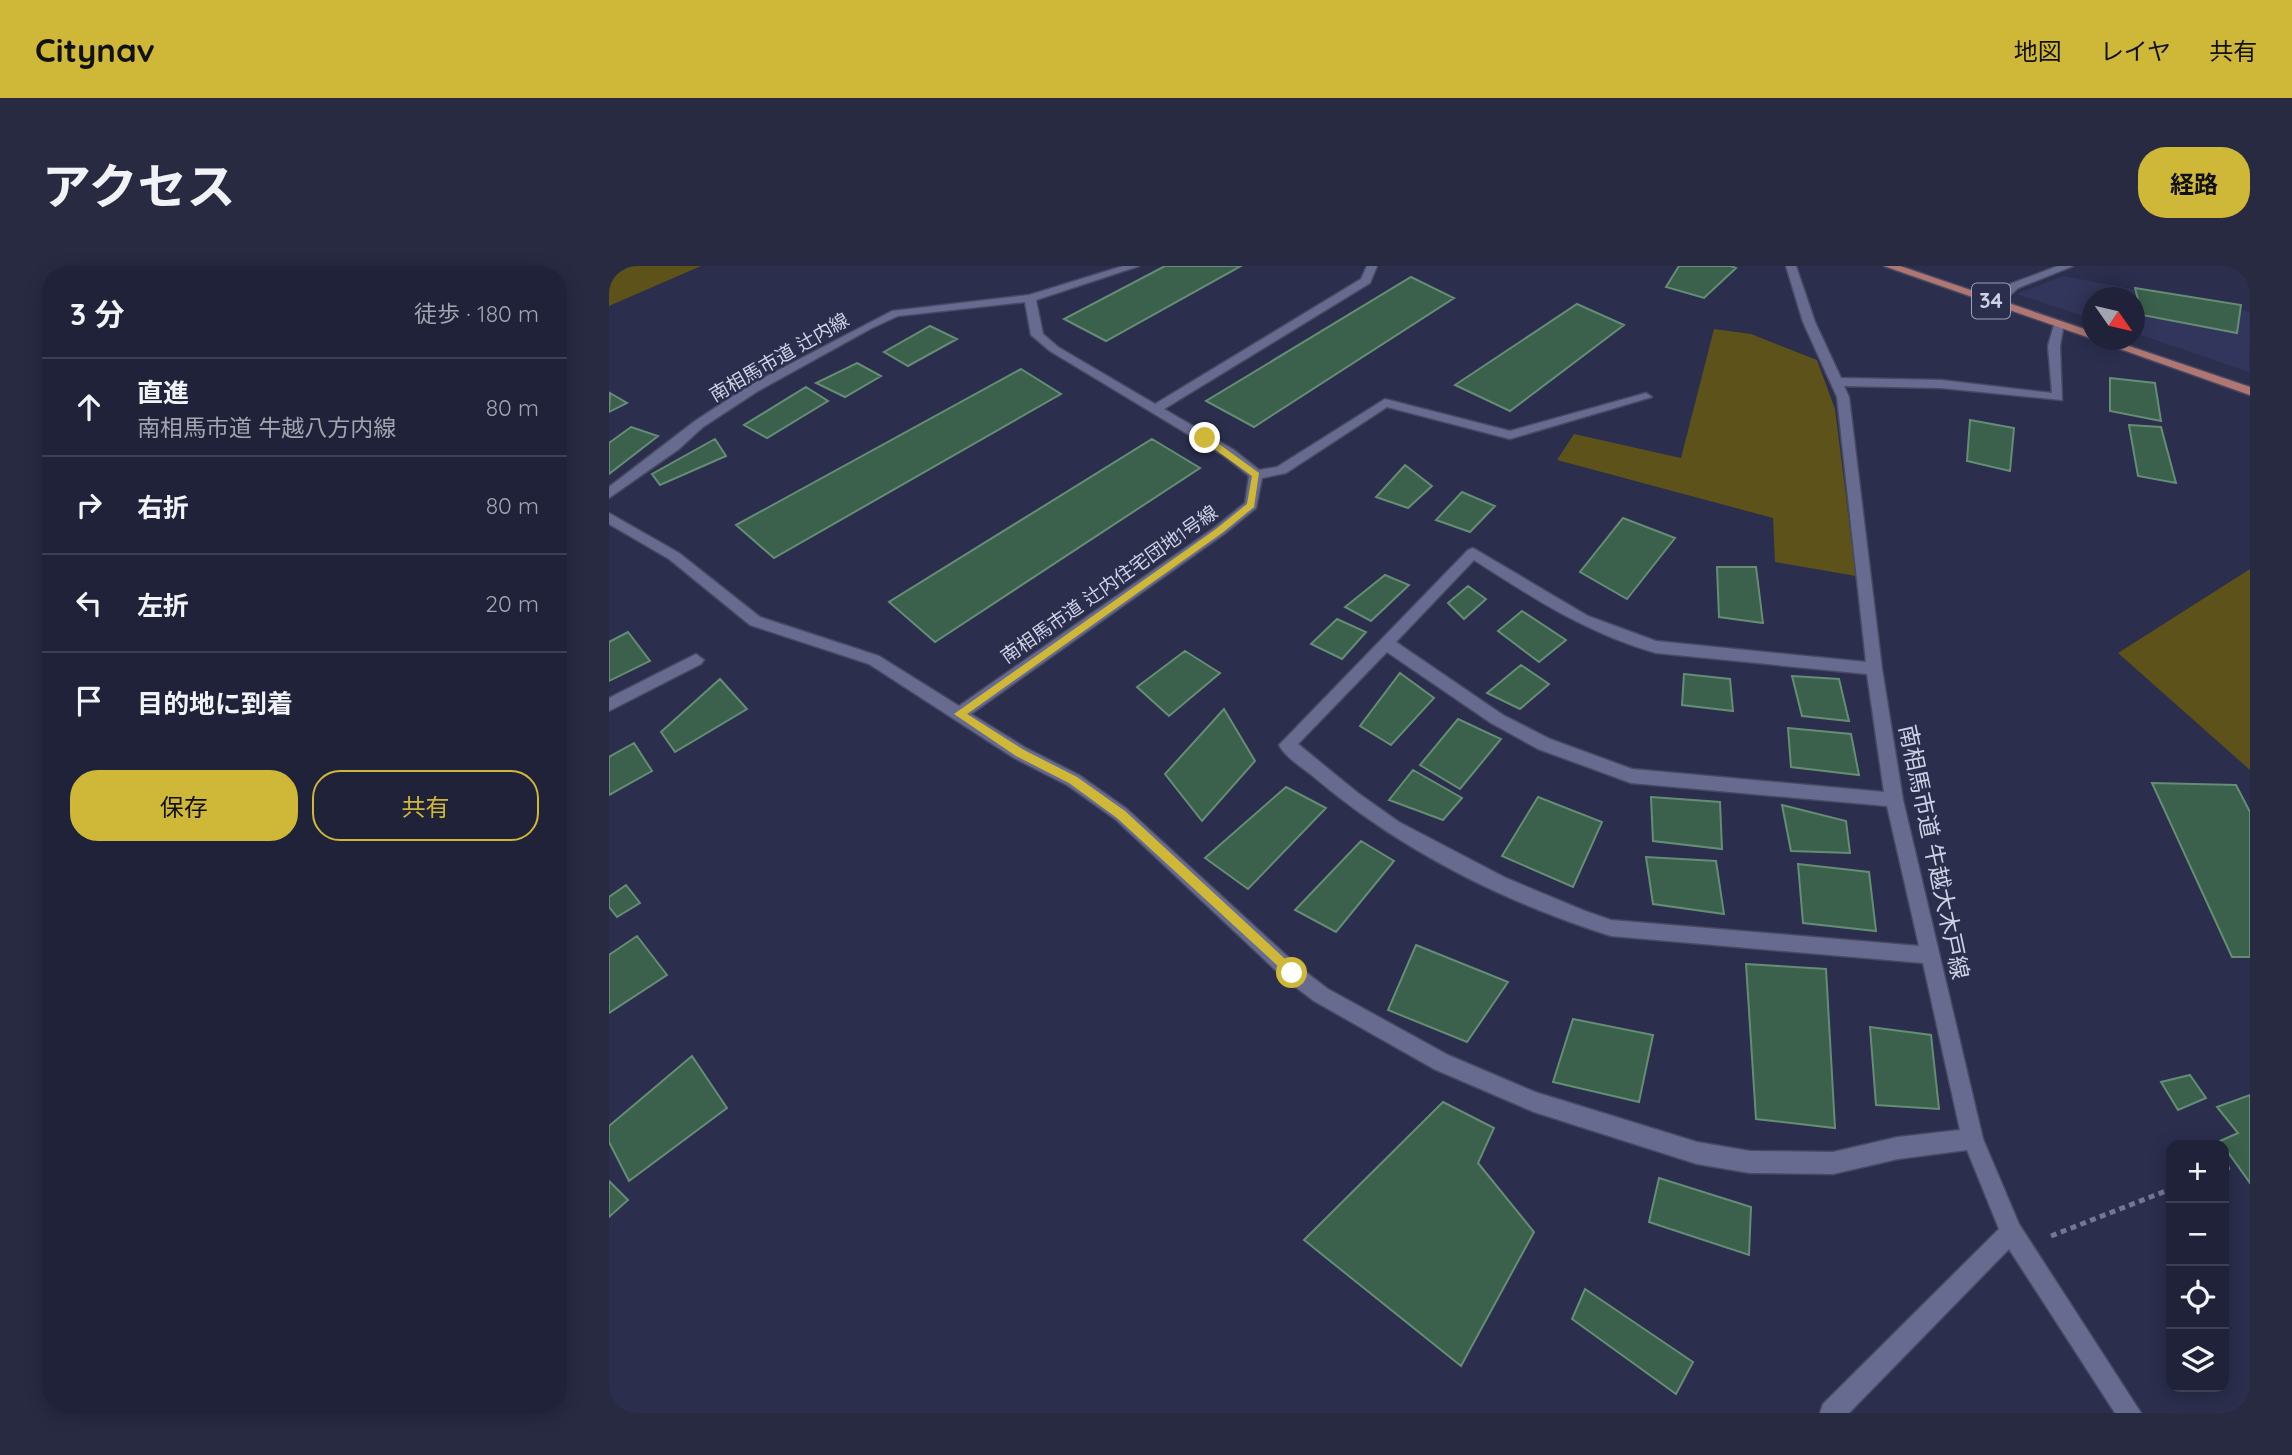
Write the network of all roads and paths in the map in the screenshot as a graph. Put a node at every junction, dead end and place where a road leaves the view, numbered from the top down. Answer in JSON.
{"nodes":[{"id":1,"x":1134,"y":266,"type":"edge"},
{"id":2,"x":1372,"y":266,"type":"edge"},
{"id":3,"x":1791,"y":266,"type":"edge"},
{"id":4,"x":1889,"y":266,"type":"edge"},
{"id":5,"x":2068,"y":266,"type":"edge"},
{"id":6,"x":1030,"y":298,"type":"junction"},
{"id":7,"x":1996,"y":303,"type":"junction"},
{"id":8,"x":2060,"y":325,"type":"junction"},
{"id":9,"x":2082,"y":333,"type":"edge"},
{"id":10,"x":2130,"y":350,"type":"edge"},
{"id":11,"x":1835,"y":382,"type":"junction"},
{"id":12,"x":2250,"y":391,"type":"edge"},
{"id":13,"x":1646,"y":397,"type":"dead end"},
{"id":14,"x":1155,"y":409,"type":"junction"},
{"id":15,"x":1256,"y":475,"type":"junction"},
{"id":16,"x":609,"y":494,"type":"edge"},
{"id":17,"x":609,"y":518,"type":"edge"},
{"id":18,"x":1385,"y":643,"type":"junction"},
{"id":19,"x":696,"y":660,"type":"dead end"},
{"id":20,"x":1874,"y":669,"type":"junction"},
{"id":21,"x":609,"y":705,"type":"edge"},
{"id":22,"x":959,"y":714,"type":"junction"},
{"id":23,"x":1894,"y":800,"type":"junction"},
{"id":24,"x":1928,"y":955,"type":"junction"},
{"id":25,"x":1973,"y":1139,"type":"junction"},
{"id":26,"x":2166,"y":1191,"type":"edge"},
{"id":27,"x":2016,"y":1240,"type":"junction"},
{"id":28,"x":1832,"y":1413,"type":"edge"},
{"id":29,"x":2129,"y":1413,"type":"edge"}],
"edges":[{"from":1,"to":6,"type":"street","name":"南相馬市道 辻内線"},
{"from":2,"to":14,"type":"street"},
{"from":3,"to":11,"type":"street","name":"南相馬市道 牛越大木戸線"},
{"from":4,"to":7,"type":"main road","number":"34"},
{"from":5,"to":7,"type":"street"},
{"from":6,"to":14,"type":"street"},
{"from":6,"to":16,"type":"street","name":"南相馬市道 辻内線"},
{"from":7,"to":8,"type":"main road","number":"34"},
{"from":8,"to":9,"type":"main road","number":"34"},
{"from":8,"to":11,"type":"street"},
{"from":10,"to":12,"type":"main road"},
{"from":11,"to":20,"type":"street","name":"南相馬市道 牛越大木戸線"},
{"from":13,"to":15,"type":"street"},
{"from":14,"to":15,"type":"street"},
{"from":15,"to":22,"type":"street","name":"南相馬市道 辻内住宅団地1号線"},
{"from":17,"to":22,"type":"street"},
{"from":18,"to":20,"type":"street"},
{"from":18,"to":23,"type":"street"},
{"from":18,"to":24,"type":"street"},
{"from":19,"to":21,"type":"street"},
{"from":20,"to":23,"type":"street","name":"南相馬市道 牛越大木戸線"},
{"from":22,"to":25,"type":"street"},
{"from":23,"to":24,"type":"street","name":"南相馬市道 牛越大木戸線"},
{"from":24,"to":25,"type":"street","name":"南相馬市道 牛越大木戸線"},
{"from":25,"to":27,"type":"street","name":"南相馬市道 牛越大木戸線"},
{"from":26,"to":27,"type":"path"},
{"from":27,"to":28,"type":"street"},
{"from":27,"to":29,"type":"street","name":"南相馬市道 牛越大木戸線"}]}
